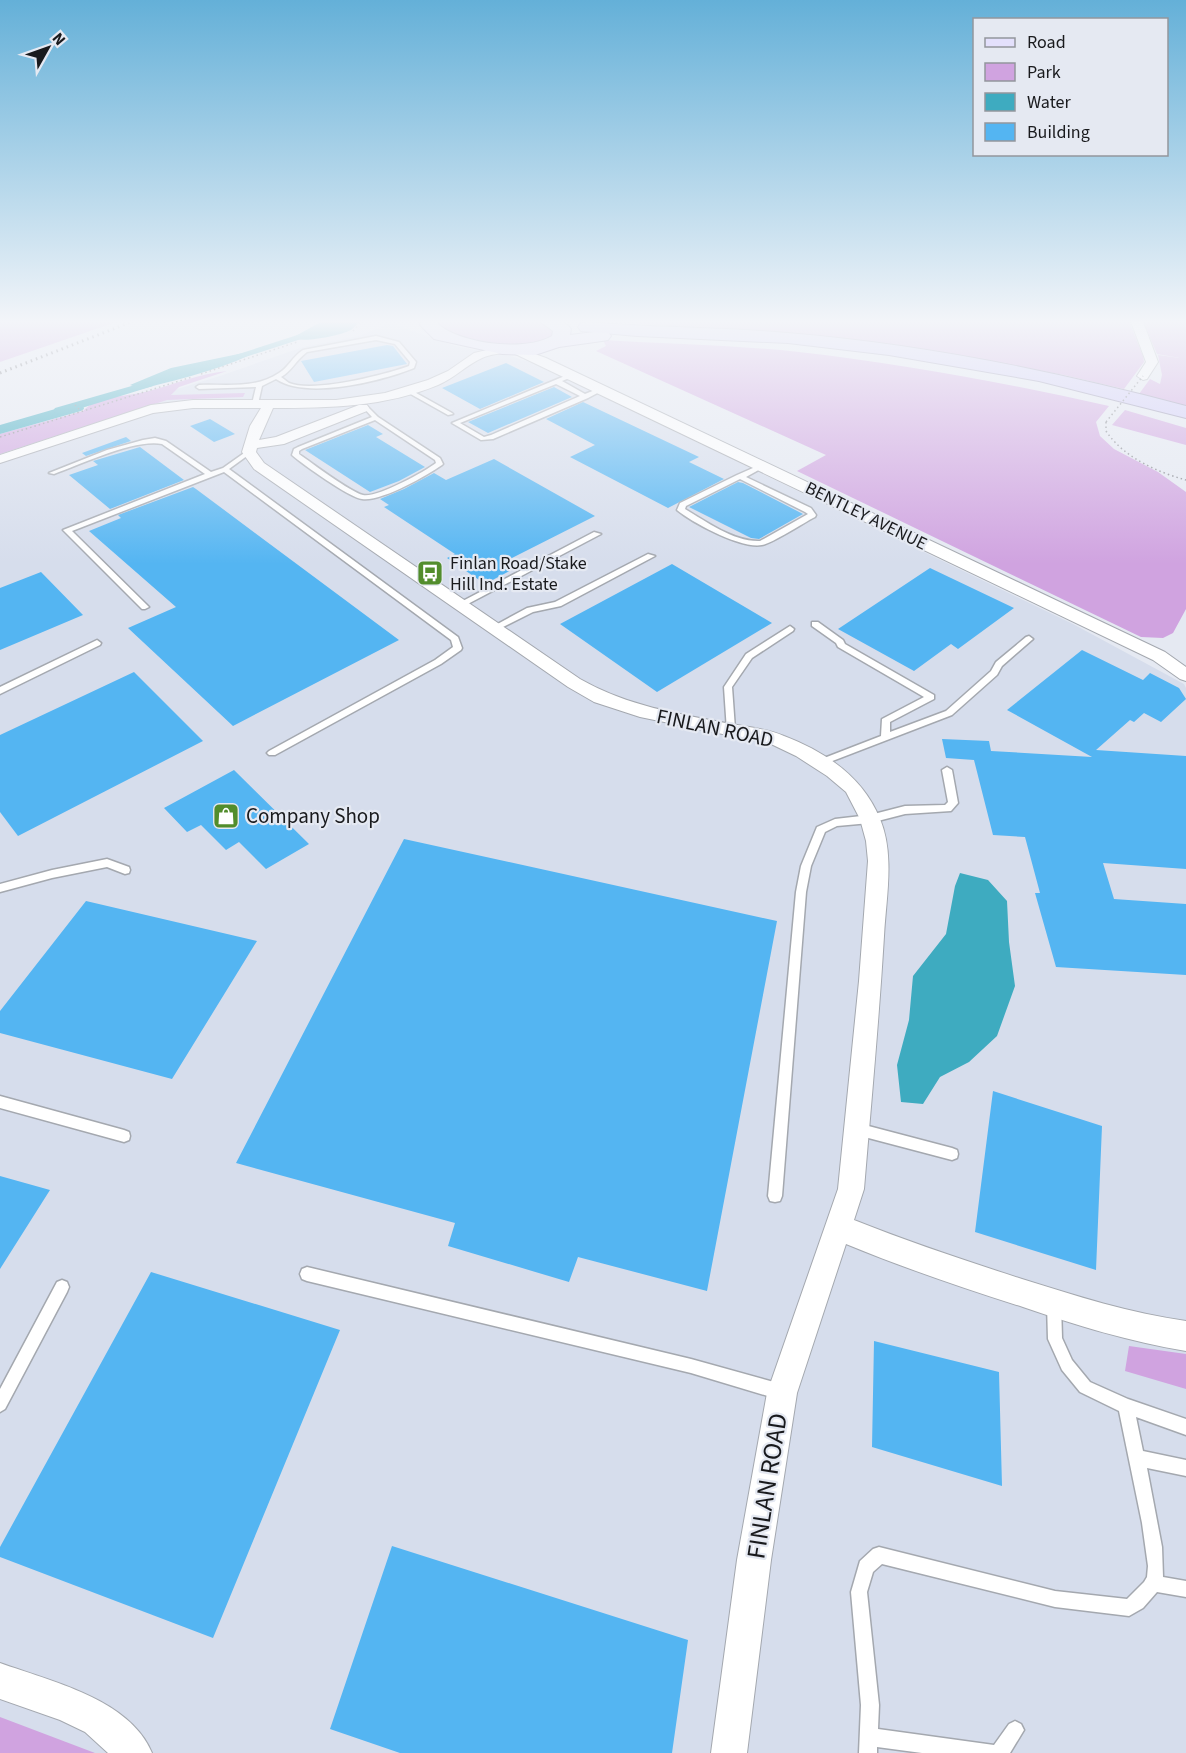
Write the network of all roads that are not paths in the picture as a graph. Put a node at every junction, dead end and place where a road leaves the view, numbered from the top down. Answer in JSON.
{"nodes":[{"id":1,"x":229,"y":401,"type":"edge"},
{"id":2,"x":261,"y":401,"type":"edge"},
{"id":3,"x":285,"y":401,"type":"edge"},
{"id":4,"x":377,"y":401,"type":"edge"},
{"id":5,"x":426,"y":401,"type":"edge"},
{"id":6,"x":508,"y":401,"type":"edge"},
{"id":7,"x":577,"y":401,"type":"edge"},
{"id":8,"x":627,"y":401,"type":"edge"},
{"id":9,"x":1108,"y":401,"type":"edge"},
{"id":10,"x":1142,"y":401,"type":"edge"},
{"id":11,"x":366,"y":404,"type":"junction"},
{"id":12,"x":1186,"y":412,"type":"edge"},
{"id":13,"x":450,"y":414,"type":"dead end"},
{"id":14,"x":376,"y":418,"type":"junction"},
{"id":15,"x":1186,"y":421,"type":"edge"},
{"id":16,"x":250,"y":448,"type":"junction"},
{"id":17,"x":0,"y":459,"type":"edge"},
{"id":18,"x":762,"y":465,"type":"junction"},
{"id":19,"x":225,"y":469,"type":"junction"},
{"id":20,"x":52,"y":473,"type":"dead end"},
{"id":21,"x":209,"y":474,"type":"junction"},
{"id":22,"x":739,"y":476,"type":"junction"},
{"id":23,"x":597,"y":534,"type":"dead end"},
{"id":24,"x":651,"y":556,"type":"dead end"},
{"id":25,"x":461,"y":604,"type":"junction"},
{"id":26,"x":145,"y":607,"type":"dead end"},
{"id":27,"x":815,"y":624,"type":"dead end"},
{"id":28,"x":496,"y":627,"type":"junction"},
{"id":29,"x":790,"y":629,"type":"dead end"},
{"id":30,"x":1029,"y":639,"type":"dead end"},
{"id":31,"x":97,"y":643,"type":"dead end"},
{"id":32,"x":1183,"y":672,"type":"edge"},
{"id":33,"x":0,"y":691,"type":"edge"},
{"id":34,"x":730,"y":729,"type":"junction"},
{"id":35,"x":886,"y":737,"type":"junction"},
{"id":36,"x":272,"y":753,"type":"dead end"},
{"id":37,"x":822,"y":762,"type":"junction"},
{"id":38,"x":948,"y":770,"type":"dead end"},
{"id":39,"x":870,"y":819,"type":"junction"},
{"id":40,"x":125,"y":870,"type":"dead end"},
{"id":41,"x":0,"y":888,"type":"edge"},
{"id":42,"x":0,"y":1102,"type":"edge"},
{"id":43,"x":856,"y":1129,"type":"junction"},
{"id":44,"x":124,"y":1136,"type":"dead end"},
{"id":45,"x":951,"y":1154,"type":"dead end"},
{"id":46,"x":775,"y":1196,"type":"dead end"},
{"id":47,"x":839,"y":1227,"type":"junction"},
{"id":48,"x":307,"y":1274,"type":"dead end"},
{"id":49,"x":62,"y":1287,"type":"dead end"},
{"id":50,"x":1054,"y":1304,"type":"junction"},
{"id":51,"x":1186,"y":1336,"type":"edge"},
{"id":52,"x":782,"y":1393,"type":"junction"},
{"id":53,"x":0,"y":1404,"type":"edge"},
{"id":54,"x":1126,"y":1406,"type":"junction"},
{"id":55,"x":1186,"y":1427,"type":"edge"},
{"id":56,"x":1137,"y":1458,"type":"junction"},
{"id":57,"x":1186,"y":1468,"type":"edge"},
{"id":58,"x":1152,"y":1582,"type":"junction"},
{"id":59,"x":1186,"y":1588,"type":"edge"},
{"id":60,"x":0,"y":1681,"type":"edge"},
{"id":61,"x":1015,"y":1730,"type":"dead end"},
{"id":62,"x":869,"y":1745,"type":"edge"},
{"id":63,"x":134,"y":1753,"type":"edge"},
{"id":64,"x":729,"y":1753,"type":"edge"},
{"id":65,"x":992,"y":1753,"type":"edge"},
{"id":66,"x":999,"y":1753,"type":"edge"}],
"edges":[{"from":1,"to":17,"type":"street"},
{"from":2,"to":16,"type":"street"},
{"from":3,"to":11,"type":"street"},
{"from":4,"to":11,"type":"street"},
{"from":5,"to":13,"type":"lane"},
{"from":6,"to":7,"type":"lane"},
{"from":8,"to":18,"type":"street","name":"BENTLEY AVENUE"},
{"from":9,"to":15,"type":"highway"},
{"from":10,"to":12,"type":"highway"},
{"from":11,"to":14,"type":"lane"},
{"from":11,"to":16,"type":"street"},
{"from":14,"to":14,"type":"lane"},
{"from":16,"to":19,"type":"lane"},
{"from":16,"to":25,"type":"street","name":"FINLAN ROAD"},
{"from":18,"to":22,"type":"lane"},
{"from":18,"to":32,"type":"street","name":"BENTLEY AVENUE"},
{"from":19,"to":21,"type":"lane"},
{"from":19,"to":36,"type":"lane"},
{"from":20,"to":21,"type":"lane"},
{"from":21,"to":26,"type":"lane"},
{"from":22,"to":22,"type":"lane"},
{"from":23,"to":25,"type":"lane"},
{"from":24,"to":28,"type":"lane"},
{"from":25,"to":28,"type":"street","name":"FINLAN ROAD"},
{"from":27,"to":35,"type":"lane"},
{"from":28,"to":34,"type":"street","name":"FINLAN ROAD"},
{"from":29,"to":34,"type":"lane"},
{"from":30,"to":35,"type":"lane"},
{"from":31,"to":33,"type":"lane"},
{"from":34,"to":37,"type":"street","name":"FINLAN ROAD"},
{"from":35,"to":37,"type":"lane"},
{"from":37,"to":39,"type":"street","name":"FINLAN ROAD"},
{"from":38,"to":39,"type":"lane"},
{"from":39,"to":43,"type":"street","name":"FINLAN ROAD"},
{"from":39,"to":46,"type":"lane"},
{"from":40,"to":41,"type":"lane"},
{"from":42,"to":44,"type":"lane"},
{"from":43,"to":45,"type":"lane"},
{"from":43,"to":47,"type":"street","name":"FINLAN ROAD"},
{"from":47,"to":50,"type":"street"},
{"from":47,"to":52,"type":"street","name":"FINLAN ROAD"},
{"from":48,"to":52,"type":"lane"},
{"from":49,"to":53,"type":"lane"},
{"from":50,"to":51,"type":"street"},
{"from":50,"to":54,"type":"lane"},
{"from":52,"to":64,"type":"street","name":"FINLAN ROAD"},
{"from":54,"to":55,"type":"lane"},
{"from":54,"to":56,"type":"lane"},
{"from":56,"to":57,"type":"lane"},
{"from":56,"to":58,"type":"lane"},
{"from":58,"to":59,"type":"lane"},
{"from":58,"to":62,"type":"lane"},
{"from":60,"to":63,"type":"street"},
{"from":61,"to":66,"type":"lane"},
{"from":62,"to":65,"type":"lane"}]}
